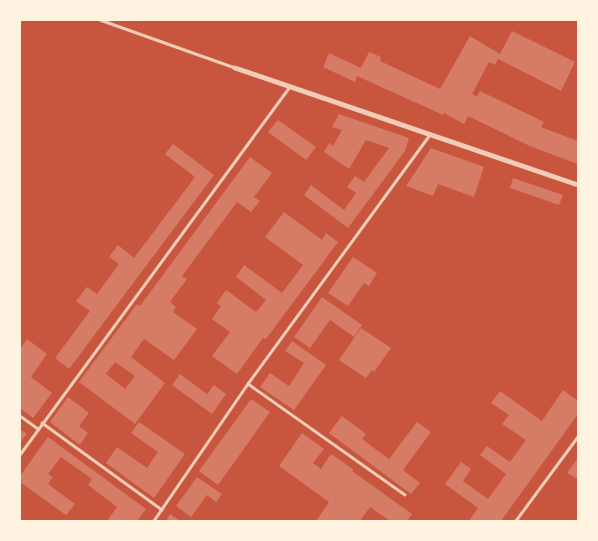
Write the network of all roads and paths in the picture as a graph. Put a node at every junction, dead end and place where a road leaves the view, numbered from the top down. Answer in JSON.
{"nodes":[{"id":1,"x":100,"y":20,"type":"edge"},
{"id":2,"x":235,"y":68,"type":"joint"},
{"id":3,"x":290,"y":87,"type":"junction"},
{"id":4,"x":430,"y":135,"type":"junction"},
{"id":5,"x":578,"y":185,"type":"edge"},
{"id":6,"x":248,"y":384,"type":"junction"},
{"id":7,"x":20,"y":416,"type":"edge"},
{"id":8,"x":42,"y":423,"type":"junction"},
{"id":9,"x":38,"y":429,"type":"junction"},
{"id":10,"x":578,"y":437,"type":"edge"},
{"id":11,"x":20,"y":455,"type":"edge"},
{"id":12,"x":405,"y":494,"type":"dead end"},
{"id":13,"x":162,"y":510,"type":"junction"},
{"id":14,"x":154,"y":521,"type":"edge"},
{"id":15,"x":516,"y":521,"type":"edge"}],
"edges":[{"from":1,"to":2,"type":"lane"},
{"from":2,"to":3,"type":"street"},
{"from":3,"to":4,"type":"street"},
{"from":3,"to":8,"type":"lane"},
{"from":4,"to":5,"type":"street"},
{"from":4,"to":6,"type":"lane"},
{"from":6,"to":12,"type":"lane"},
{"from":6,"to":13,"type":"lane"},
{"from":7,"to":9,"type":"lane"},
{"from":8,"to":9,"type":"lane"},
{"from":8,"to":13,"type":"lane"},
{"from":9,"to":11,"type":"lane"},
{"from":10,"to":15,"type":"lane"},
{"from":13,"to":14,"type":"lane"}]}
